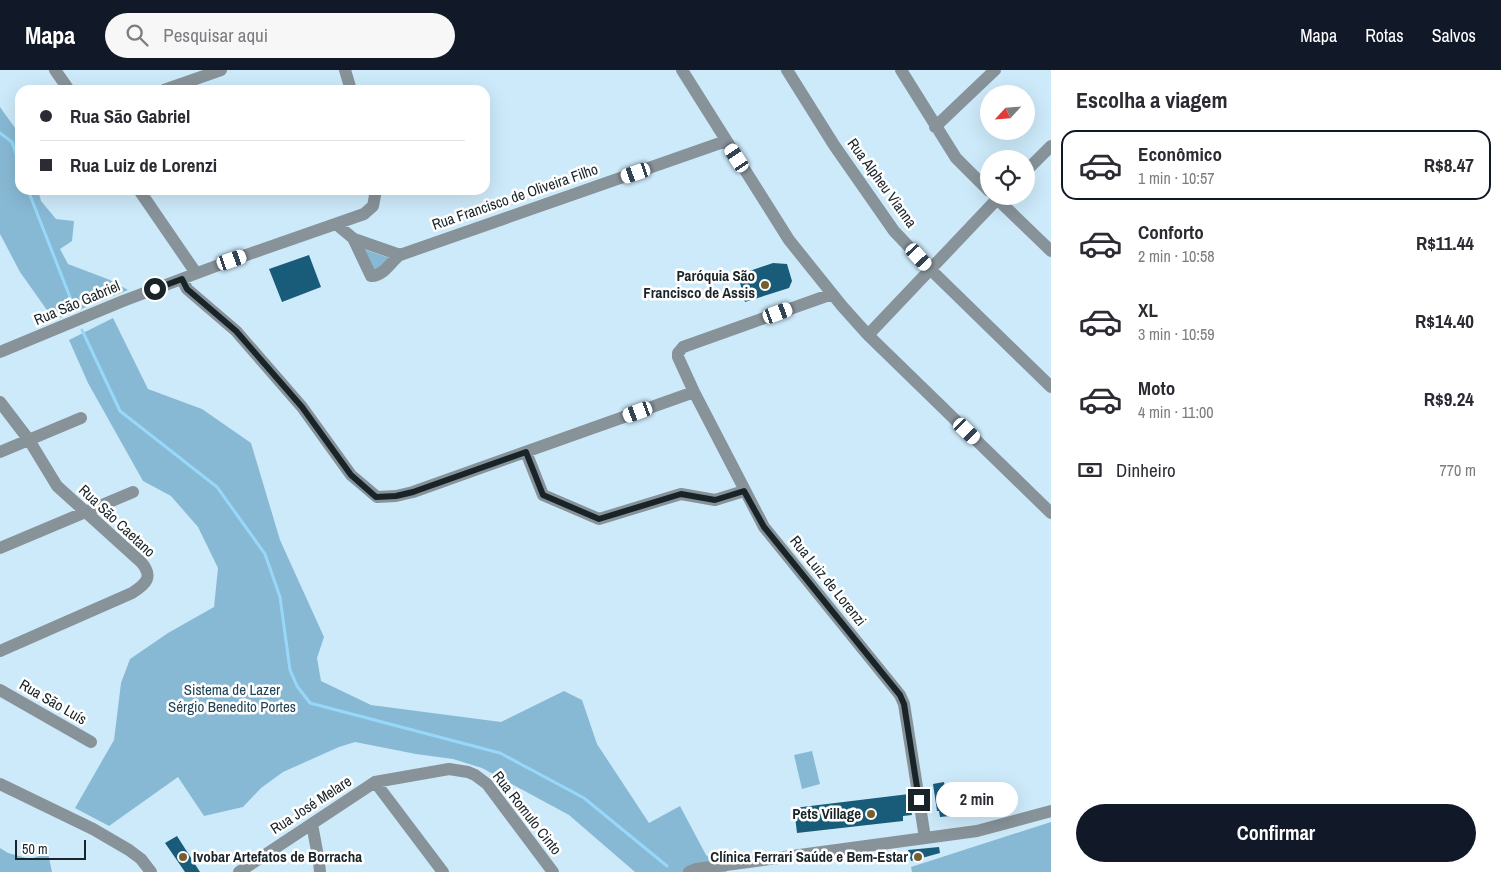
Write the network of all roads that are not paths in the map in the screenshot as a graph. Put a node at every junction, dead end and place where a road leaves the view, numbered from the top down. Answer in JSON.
{"nodes":[{"id":1,"x":55,"y":70,"type":"edge"},
{"id":2,"x":221,"y":70,"type":"edge"},
{"id":3,"x":345,"y":70,"type":"edge"},
{"id":4,"x":682,"y":70,"type":"edge"},
{"id":5,"x":787,"y":70,"type":"edge"},
{"id":6,"x":900,"y":70,"type":"edge"},
{"id":7,"x":994,"y":70,"type":"edge"},
{"id":8,"x":66,"y":85,"type":"edge"},
{"id":9,"x":178,"y":85,"type":"edge"},
{"id":10,"x":350,"y":85,"type":"edge"},
{"id":11,"x":936,"y":127,"type":"junction"},
{"id":12,"x":726,"y":141,"type":"junction"},
{"id":13,"x":1051,"y":146,"type":"edge"},
{"id":14,"x":1035,"y":162,"type":"edge"},
{"id":15,"x":980,"y":181,"type":"edge"},
{"id":16,"x":147,"y":195,"type":"edge"},
{"id":17,"x":376,"y":195,"type":"edge"},
{"id":18,"x":987,"y":205,"type":"edge"},
{"id":19,"x":1004,"y":205,"type":"edge"},
{"id":20,"x":336,"y":224,"type":"junction"},
{"id":21,"x":353,"y":238,"type":"junction"},
{"id":22,"x":1051,"y":251,"type":"edge"},
{"id":23,"x":400,"y":255,"type":"junction"},
{"id":24,"x":931,"y":270,"type":"junction"},
{"id":25,"x":196,"y":273,"type":"junction"},
{"id":26,"x":182,"y":279,"type":"junction"},
{"id":27,"x":832,"y":294,"type":"junction"},
{"id":28,"x":868,"y":335,"type":"junction"},
{"id":29,"x":0,"y":352,"type":"edge"},
{"id":30,"x":1051,"y":387,"type":"edge"},
{"id":31,"x":694,"y":392,"type":"junction"},
{"id":32,"x":0,"y":402,"type":"edge"},
{"id":33,"x":81,"y":418,"type":"dead end"},
{"id":34,"x":29,"y":440,"type":"junction"},
{"id":35,"x":0,"y":452,"type":"edge"},
{"id":36,"x":526,"y":452,"type":"junction"},
{"id":37,"x":744,"y":491,"type":"junction"},
{"id":38,"x":134,"y":492,"type":"dead end"},
{"id":39,"x":85,"y":512,"type":"junction"},
{"id":40,"x":1051,"y":513,"type":"edge"},
{"id":41,"x":0,"y":548,"type":"edge"},
{"id":42,"x":0,"y":651,"type":"edge"},
{"id":43,"x":0,"y":690,"type":"edge"},
{"id":44,"x":91,"y":742,"type":"dead end"},
{"id":45,"x":375,"y":782,"type":"junction"},
{"id":46,"x":0,"y":784,"type":"edge"},
{"id":47,"x":1051,"y":810,"type":"edge"},
{"id":48,"x":312,"y":824,"type":"junction"},
{"id":49,"x":925,"y":838,"type":"junction"},
{"id":50,"x":322,"y":869,"type":"edge"},
{"id":51,"x":692,"y":871,"type":"edge"},
{"id":52,"x":150,"y":872,"type":"edge"},
{"id":53,"x":239,"y":872,"type":"edge"},
{"id":54,"x":443,"y":872,"type":"edge"},
{"id":55,"x":553,"y":872,"type":"edge"}],
"edges":[{"from":1,"to":8,"type":"street"},
{"from":2,"to":9,"type":"street"},
{"from":3,"to":10,"type":"street"},
{"from":4,"to":12,"type":"street"},
{"from":5,"to":24,"type":"street","name":"Rua Alpheu Vianna"},
{"from":6,"to":11,"type":"street"},
{"from":7,"to":11,"type":"street"},
{"from":11,"to":15,"type":"street"},
{"from":12,"to":23,"type":"street","name":"Rua Francisco de Oliveira Filho"},
{"from":12,"to":27,"type":"street"},
{"from":13,"to":14,"type":"street"},
{"from":16,"to":25,"type":"street"},
{"from":17,"to":20,"type":"street","name":"Rua São Gabriel"},
{"from":18,"to":24,"type":"street"},
{"from":19,"to":22,"type":"street"},
{"from":20,"to":21,"type":"street","name":"Rua Francisco de Oliveira Filho"},
{"from":20,"to":25,"type":"street","name":"Rua São Gabriel"},
{"from":21,"to":23,"type":"street","name":"Rua Francisco de Oliveira Filho"},
{"from":21,"to":23,"type":"street","name":"Rua Francisco de Oliveira Filho"},
{"from":24,"to":28,"type":"street"},
{"from":24,"to":30,"type":"street","name":"Rua Alpheu Vianna"},
{"from":25,"to":26,"type":"street","name":"Rua São Gabriel"},
{"from":26,"to":29,"type":"street","name":"Rua São Gabriel"},
{"from":26,"to":36,"type":"street"},
{"from":27,"to":28,"type":"street"},
{"from":27,"to":31,"type":"street","name":"Rua Luiz de Lorenzi"},
{"from":28,"to":40,"type":"street"},
{"from":31,"to":36,"type":"street"},
{"from":31,"to":37,"type":"street","name":"Rua Luiz de Lorenzi"},
{"from":32,"to":34,"type":"street","name":"Rua São Caetano"},
{"from":33,"to":34,"type":"street"},
{"from":34,"to":35,"type":"street"},
{"from":34,"to":39,"type":"street","name":"Rua São Caetano"},
{"from":36,"to":37,"type":"street"},
{"from":37,"to":49,"type":"street","name":"Rua Luiz de Lorenzi"},
{"from":38,"to":39,"type":"street"},
{"from":39,"to":41,"type":"street"},
{"from":39,"to":42,"type":"street","name":"Rua São Caetano"},
{"from":43,"to":44,"type":"street","name":"Rua São Luís"},
{"from":45,"to":48,"type":"street","name":"Rua José Melare"},
{"from":45,"to":54,"type":"street"},
{"from":45,"to":55,"type":"street","name":"Rua Romulo Cinto"},
{"from":46,"to":52,"type":"street"},
{"from":47,"to":49,"type":"street"},
{"from":48,"to":50,"type":"street"},
{"from":48,"to":53,"type":"street","name":"Rua José Melare"},
{"from":49,"to":51,"type":"street"}]}
